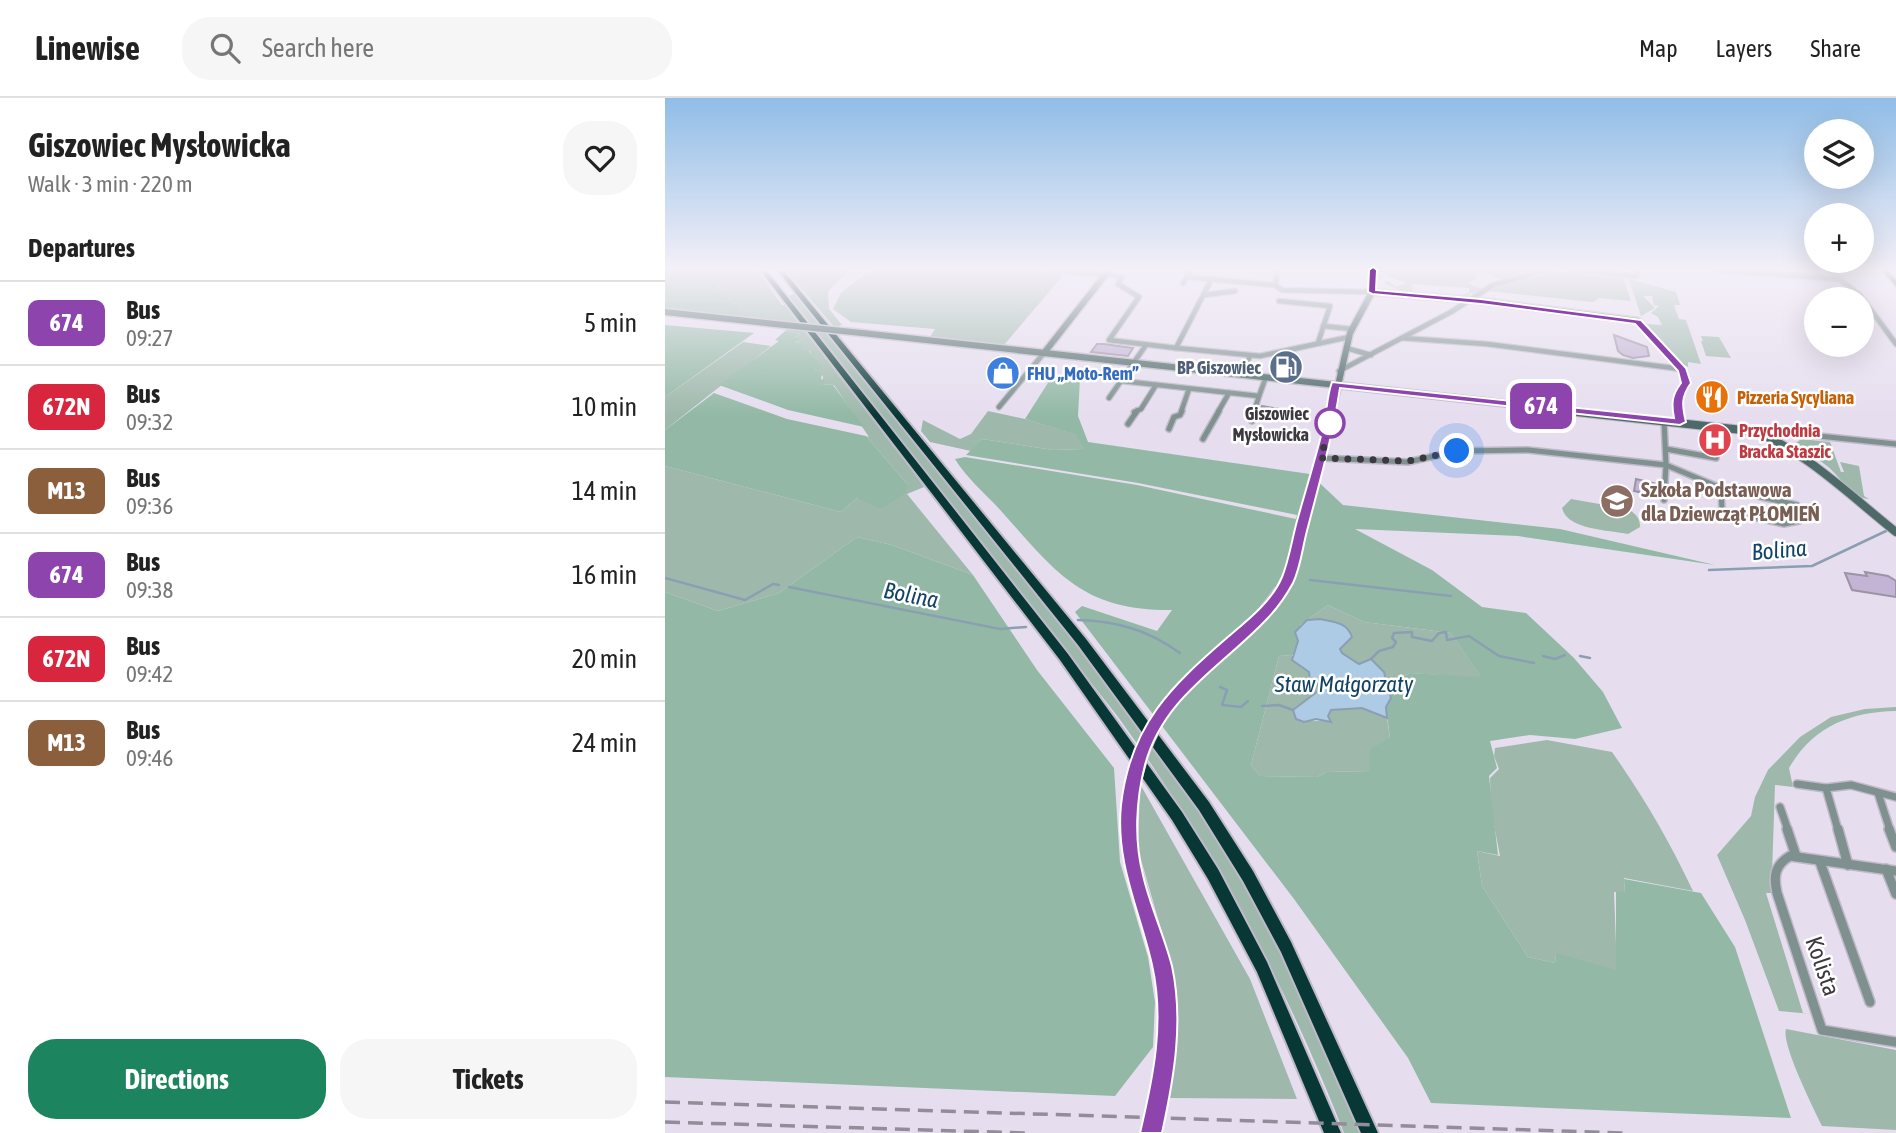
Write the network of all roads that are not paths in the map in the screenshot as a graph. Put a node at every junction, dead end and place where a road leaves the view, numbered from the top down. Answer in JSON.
{"nodes":[{"id":1,"x":723,"y":318,"type":"edge"},
{"id":2,"x":801,"y":318,"type":"edge"},
{"id":3,"x":819,"y":318,"type":"edge"},
{"id":4,"x":1071,"y":318,"type":"edge"},
{"id":5,"x":1124,"y":318,"type":"edge"},
{"id":6,"x":1191,"y":318,"type":"edge"},
{"id":7,"x":1326,"y":318,"type":"edge"},
{"id":8,"x":1358,"y":318,"type":"edge"},
{"id":9,"x":1438,"y":318,"type":"edge"},
{"id":10,"x":1611,"y":318,"type":"edge"},
{"id":11,"x":1877,"y":318,"type":"edge"},
{"id":12,"x":1323,"y":326,"type":"junction"},
{"id":13,"x":1352,"y":329,"type":"junction"},
{"id":14,"x":1349,"y":337,"type":"junction"},
{"id":15,"x":1402,"y":338,"type":"junction"},
{"id":16,"x":1318,"y":343,"type":"junction"},
{"id":17,"x":1896,"y":344,"type":"edge"},
{"id":18,"x":1146,"y":345,"type":"junction"},
{"id":19,"x":1176,"y":348,"type":"junction"},
{"id":20,"x":1346,"y":348,"type":"junction"},
{"id":21,"x":1044,"y":352,"type":"junction"},
{"id":22,"x":1371,"y":355,"type":"junction"},
{"id":23,"x":1250,"y":356,"type":"junction"},
{"id":24,"x":1135,"y":363,"type":"junction"},
{"id":25,"x":1681,"y":369,"type":"junction"},
{"id":26,"x":1339,"y":371,"type":"junction"},
{"id":27,"x":1241,"y":375,"type":"junction"},
{"id":28,"x":1266,"y":377,"type":"junction"},
{"id":29,"x":1122,"y":381,"type":"junction"},
{"id":30,"x":1335,"y":384,"type":"junction"},
{"id":31,"x":1156,"y":385,"type":"junction"},
{"id":32,"x":1189,"y":389,"type":"junction"},
{"id":33,"x":1229,"y":393,"type":"junction"},
{"id":34,"x":1259,"y":396,"type":"junction"},
{"id":35,"x":1109,"y":398,"type":"dead end"},
{"id":36,"x":999,"y":407,"type":"dead end"},
{"id":37,"x":1664,"y":420,"type":"junction"},
{"id":38,"x":1252,"y":421,"type":"dead end"},
{"id":39,"x":1684,"y":423,"type":"junction"},
{"id":40,"x":1128,"y":424,"type":"dead end"},
{"id":41,"x":1169,"y":429,"type":"dead end"},
{"id":42,"x":1767,"y":436,"type":"junction"},
{"id":43,"x":1203,"y":439,"type":"dead end"},
{"id":44,"x":1896,"y":444,"type":"edge"},
{"id":45,"x":1666,"y":449,"type":"junction"},
{"id":46,"x":1321,"y":458,"type":"junction"},
{"id":47,"x":1716,"y":458,"type":"dead end"},
{"id":48,"x":1666,"y":465,"type":"junction"},
{"id":49,"x":1721,"y":488,"type":"junction"},
{"id":50,"x":1664,"y":500,"type":"dead end"},
{"id":51,"x":1878,"y":517,"type":"junction"},
{"id":52,"x":1896,"y":527,"type":"edge"},
{"id":53,"x":1896,"y":532,"type":"edge"},
{"id":54,"x":1797,"y":783,"type":"dead end"},
{"id":55,"x":1826,"y":788,"type":"junction"},
{"id":56,"x":1878,"y":793,"type":"junction"},
{"id":57,"x":1896,"y":797,"type":"edge"},
{"id":58,"x":1780,"y":807,"type":"dead end"},
{"id":59,"x":1896,"y":847,"type":"edge"},
{"id":60,"x":1796,"y":856,"type":"junction"},
{"id":61,"x":1820,"y":862,"type":"junction"},
{"id":62,"x":1848,"y":865,"type":"junction"},
{"id":63,"x":1891,"y":870,"type":"edge"},
{"id":64,"x":1896,"y":894,"type":"edge"},
{"id":65,"x":1870,"y":1002,"type":"dead end"},
{"id":66,"x":1896,"y":1042,"type":"edge"},
{"id":67,"x":1151,"y":1133,"type":"edge"},
{"id":68,"x":1333,"y":1133,"type":"edge"},
{"id":69,"x":1370,"y":1133,"type":"edge"}],
"edges":[{"from":1,"to":21,"type":"street","bridge":true},
{"from":2,"to":68,"type":"highway"},
{"from":3,"to":69,"type":"highway"},
{"from":4,"to":21,"type":"street"},
{"from":5,"to":18,"type":"street"},
{"from":6,"to":19,"type":"street"},
{"from":7,"to":12,"type":"street"},
{"from":8,"to":13,"type":"street"},
{"from":9,"to":15,"type":"street"},
{"from":10,"to":25,"type":"street"},
{"from":11,"to":17,"type":"street"},
{"from":12,"to":13,"type":"street"},
{"from":12,"to":16,"type":"street"},
{"from":13,"to":14,"type":"street"},
{"from":14,"to":16,"type":"street"},
{"from":14,"to":20,"type":"street"},
{"from":15,"to":22,"type":"street"},
{"from":15,"to":25,"type":"street"},
{"from":16,"to":23,"type":"street"},
{"from":18,"to":19,"type":"street"},
{"from":18,"to":24,"type":"street"},
{"from":19,"to":23,"type":"street"},
{"from":20,"to":22,"type":"street"},
{"from":20,"to":26,"type":"street"},
{"from":21,"to":24,"type":"street"},
{"from":21,"to":36,"type":"street"},
{"from":22,"to":26,"type":"street"},
{"from":23,"to":27,"type":"street"},
{"from":24,"to":27,"type":"street"},
{"from":24,"to":29,"type":"street"},
{"from":25,"to":39,"type":"street"},
{"from":26,"to":30,"type":"street"},
{"from":27,"to":28,"type":"street"},
{"from":28,"to":30,"type":"street"},
{"from":28,"to":34,"type":"street"},
{"from":29,"to":31,"type":"street"},
{"from":29,"to":35,"type":"street"},
{"from":30,"to":37,"type":"street"},
{"from":30,"to":46,"type":"street"},
{"from":31,"to":32,"type":"street"},
{"from":31,"to":40,"type":"street"},
{"from":32,"to":33,"type":"street"},
{"from":32,"to":41,"type":"street"},
{"from":33,"to":34,"type":"street"},
{"from":33,"to":43,"type":"street"},
{"from":34,"to":38,"type":"street"},
{"from":37,"to":39,"type":"street"},
{"from":37,"to":45,"type":"street"},
{"from":39,"to":42,"type":"street"},
{"from":42,"to":44,"type":"street"},
{"from":42,"to":51,"type":"street"},
{"from":45,"to":47,"type":"street"},
{"from":45,"to":48,"type":"street"},
{"from":46,"to":48,"type":"street"},
{"from":46,"to":67,"type":"street","bridge":true},
{"from":48,"to":49,"type":"street"},
{"from":48,"to":50,"type":"street"},
{"from":49,"to":49,"type":"street"},
{"from":51,"to":52,"type":"street"},
{"from":51,"to":53,"type":"street"},
{"from":54,"to":55,"type":"street"},
{"from":55,"to":56,"type":"street"},
{"from":55,"to":62,"type":"street"},
{"from":56,"to":57,"type":"street"},
{"from":56,"to":59,"type":"street"},
{"from":58,"to":60,"type":"street"},
{"from":60,"to":61,"type":"street"},
{"from":60,"to":66,"type":"street","name":"Kolista"},
{"from":61,"to":62,"type":"street"},
{"from":61,"to":65,"type":"street","name":"Kolista"},
{"from":62,"to":63,"type":"street"},
{"from":63,"to":64,"type":"street"}]}
